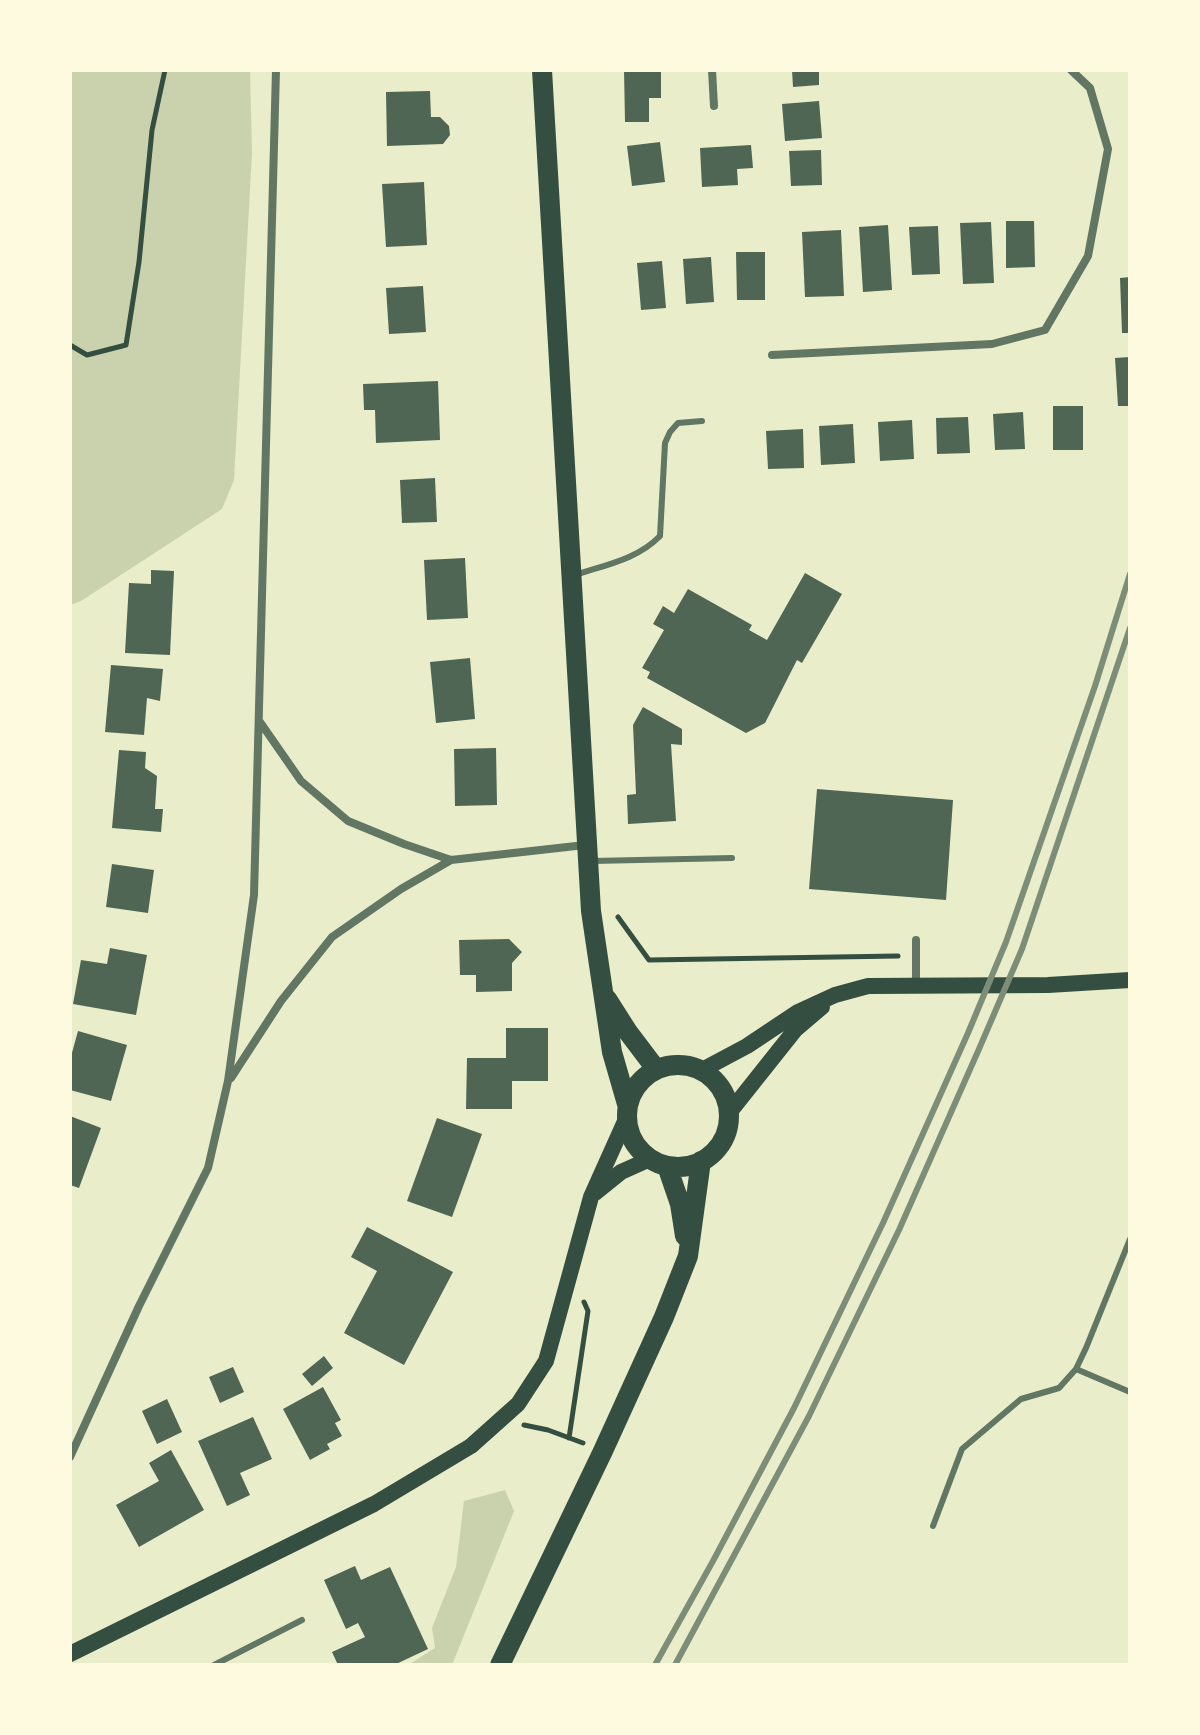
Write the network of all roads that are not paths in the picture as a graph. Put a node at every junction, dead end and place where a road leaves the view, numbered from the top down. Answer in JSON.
{"nodes":[{"id":1,"x":276,"y":70,"type":"edge"},
{"id":2,"x":542,"y":70,"type":"edge"},
{"id":3,"x":712,"y":70,"type":"edge"},
{"id":4,"x":1071,"y":70,"type":"edge"},
{"id":5,"x":714,"y":106,"type":"dead end"},
{"id":6,"x":772,"y":355,"type":"dead end"},
{"id":7,"x":702,"y":421,"type":"dead end"},
{"id":8,"x":572,"y":576,"type":"junction"},
{"id":9,"x":260,"y":721,"type":"junction"},
{"id":10,"x":588,"y":853,"type":"junction"},
{"id":11,"x":732,"y":858,"type":"dead end"},
{"id":12,"x":451,"y":860,"type":"junction"},
{"id":13,"x":916,"y":940,"type":"dead end"},
{"id":14,"x":1130,"y":980,"type":"edge"},
{"id":15,"x":916,"y":985,"type":"junction"},
{"id":16,"x":603,"y":993,"type":"junction"},
{"id":17,"x":835,"y":995,"type":"junction"},
{"id":18,"x":656,"y":1069,"type":"junction"},
{"id":19,"x":702,"y":1070,"type":"junction"},
{"id":20,"x":228,"y":1081,"type":"junction"},
{"id":21,"x":627,"y":1111,"type":"junction"},
{"id":22,"x":729,"y":1113,"type":"junction"},
{"id":23,"x":701,"y":1161,"type":"junction"},
{"id":24,"x":658,"y":1163,"type":"junction"},
{"id":25,"x":591,"y":1197,"type":"junction"},
{"id":26,"x":1130,"y":1239,"type":"edge"},
{"id":27,"x":688,"y":1256,"type":"junction"},
{"id":28,"x":1076,"y":1369,"type":"junction"},
{"id":29,"x":1130,"y":1392,"type":"edge"},
{"id":30,"x":70,"y":1457,"type":"edge"},
{"id":31,"x":933,"y":1526,"type":"dead end"},
{"id":32,"x":302,"y":1620,"type":"dead end"},
{"id":33,"x":70,"y":1654,"type":"edge"},
{"id":34,"x":214,"y":1665,"type":"edge"},
{"id":35,"x":500,"y":1665,"type":"edge"}],
"edges":[{"from":1,"to":9,"type":"street"},
{"from":2,"to":8,"type":"main road"},
{"from":3,"to":5,"type":"street"},
{"from":4,"to":6,"type":"street"},
{"from":7,"to":8,"type":"lane"},
{"from":8,"to":10,"type":"main road"},
{"from":9,"to":12,"type":"street"},
{"from":9,"to":20,"type":"street"},
{"from":10,"to":11,"type":"lane"},
{"from":10,"to":12,"type":"street"},
{"from":10,"to":16,"type":"main road"},
{"from":12,"to":20,"type":"street"},
{"from":13,"to":15,"type":"street"},
{"from":14,"to":15,"type":"main road"},
{"from":15,"to":17,"type":"main road"},
{"from":16,"to":18,"type":"main road"},
{"from":16,"to":21,"type":"main road"},
{"from":17,"to":19,"type":"main road"},
{"from":17,"to":22,"type":"main road"},
{"from":18,"to":19,"type":"main road"},
{"from":18,"to":21,"type":"main road"},
{"from":19,"to":22,"type":"main road"},
{"from":20,"to":30,"type":"street"},
{"from":21,"to":24,"type":"main road"},
{"from":21,"to":25,"type":"main road"},
{"from":22,"to":23,"type":"main road"},
{"from":23,"to":24,"type":"main road"},
{"from":23,"to":27,"type":"main road"},
{"from":24,"to":25,"type":"main road"},
{"from":24,"to":27,"type":"main road"},
{"from":25,"to":33,"type":"main road"},
{"from":26,"to":28,"type":"lane"},
{"from":27,"to":35,"type":"main road"},
{"from":28,"to":29,"type":"lane"},
{"from":28,"to":31,"type":"lane"},
{"from":32,"to":34,"type":"lane"}]}
